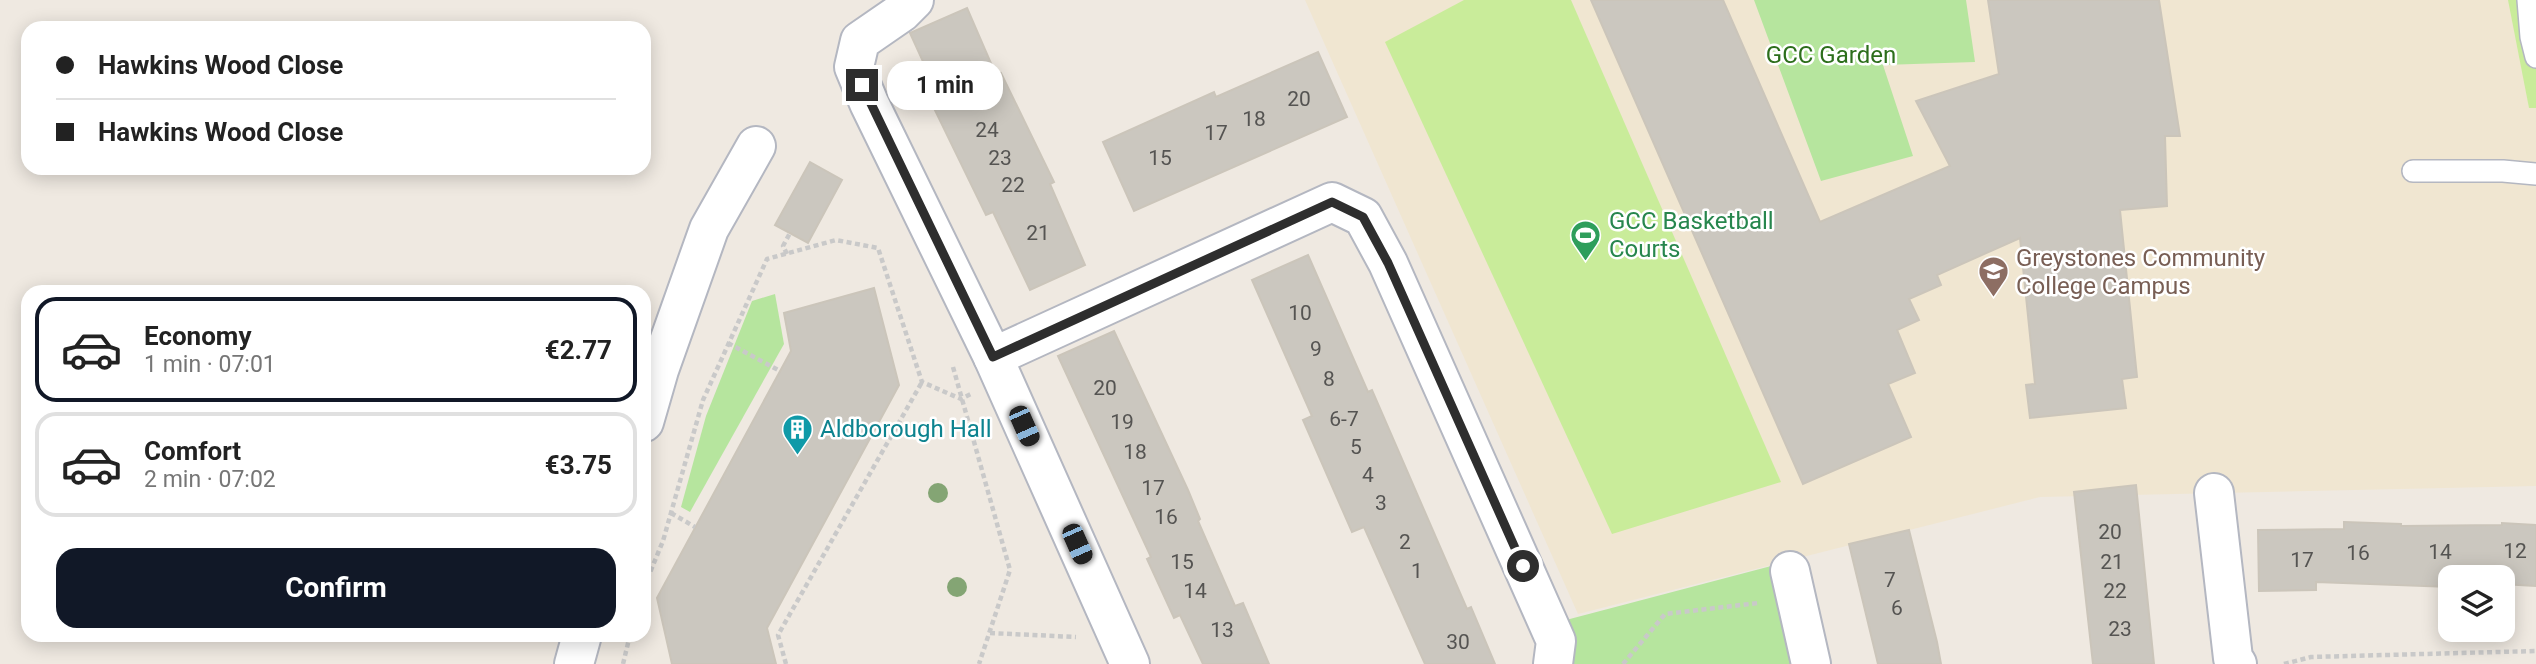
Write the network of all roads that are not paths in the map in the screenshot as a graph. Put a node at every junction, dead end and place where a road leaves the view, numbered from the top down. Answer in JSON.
{"nodes":[{"id":1,"x":914,"y":0,"type":"edge"},
{"id":2,"x":2528,"y":0,"type":"edge"},
{"id":3,"x":2536,"y":57,"type":"edge"},
{"id":4,"x":756,"y":146,"type":"dead end"},
{"id":5,"x":2413,"y":171,"type":"dead end"},
{"id":6,"x":2536,"y":174,"type":"edge"},
{"id":7,"x":993,"y":357,"type":"junction"},
{"id":8,"x":651,"y":398,"type":"edge"},
{"id":9,"x":2214,"y":493,"type":"dead end"},
{"id":10,"x":1791,"y":578,"type":"road end"},
{"id":11,"x":580,"y":642,"type":"edge"},
{"id":12,"x":1125,"y":651,"type":"edge"},
{"id":13,"x":574,"y":664,"type":"edge"},
{"id":14,"x":1553,"y":664,"type":"edge"},
{"id":15,"x":1811,"y":664,"type":"edge"},
{"id":16,"x":2237,"y":664,"type":"edge"}],
"edges":[{"from":1,"to":7,"type":"street"},
{"from":2,"to":3,"type":"lane"},
{"from":4,"to":8,"type":"street"},
{"from":5,"to":6,"type":"lane"},
{"from":7,"to":12,"type":"street"},
{"from":7,"to":14,"type":"street"},
{"from":9,"to":16,"type":"street"},
{"from":10,"to":15,"type":"street"},
{"from":11,"to":13,"type":"street"}]}
